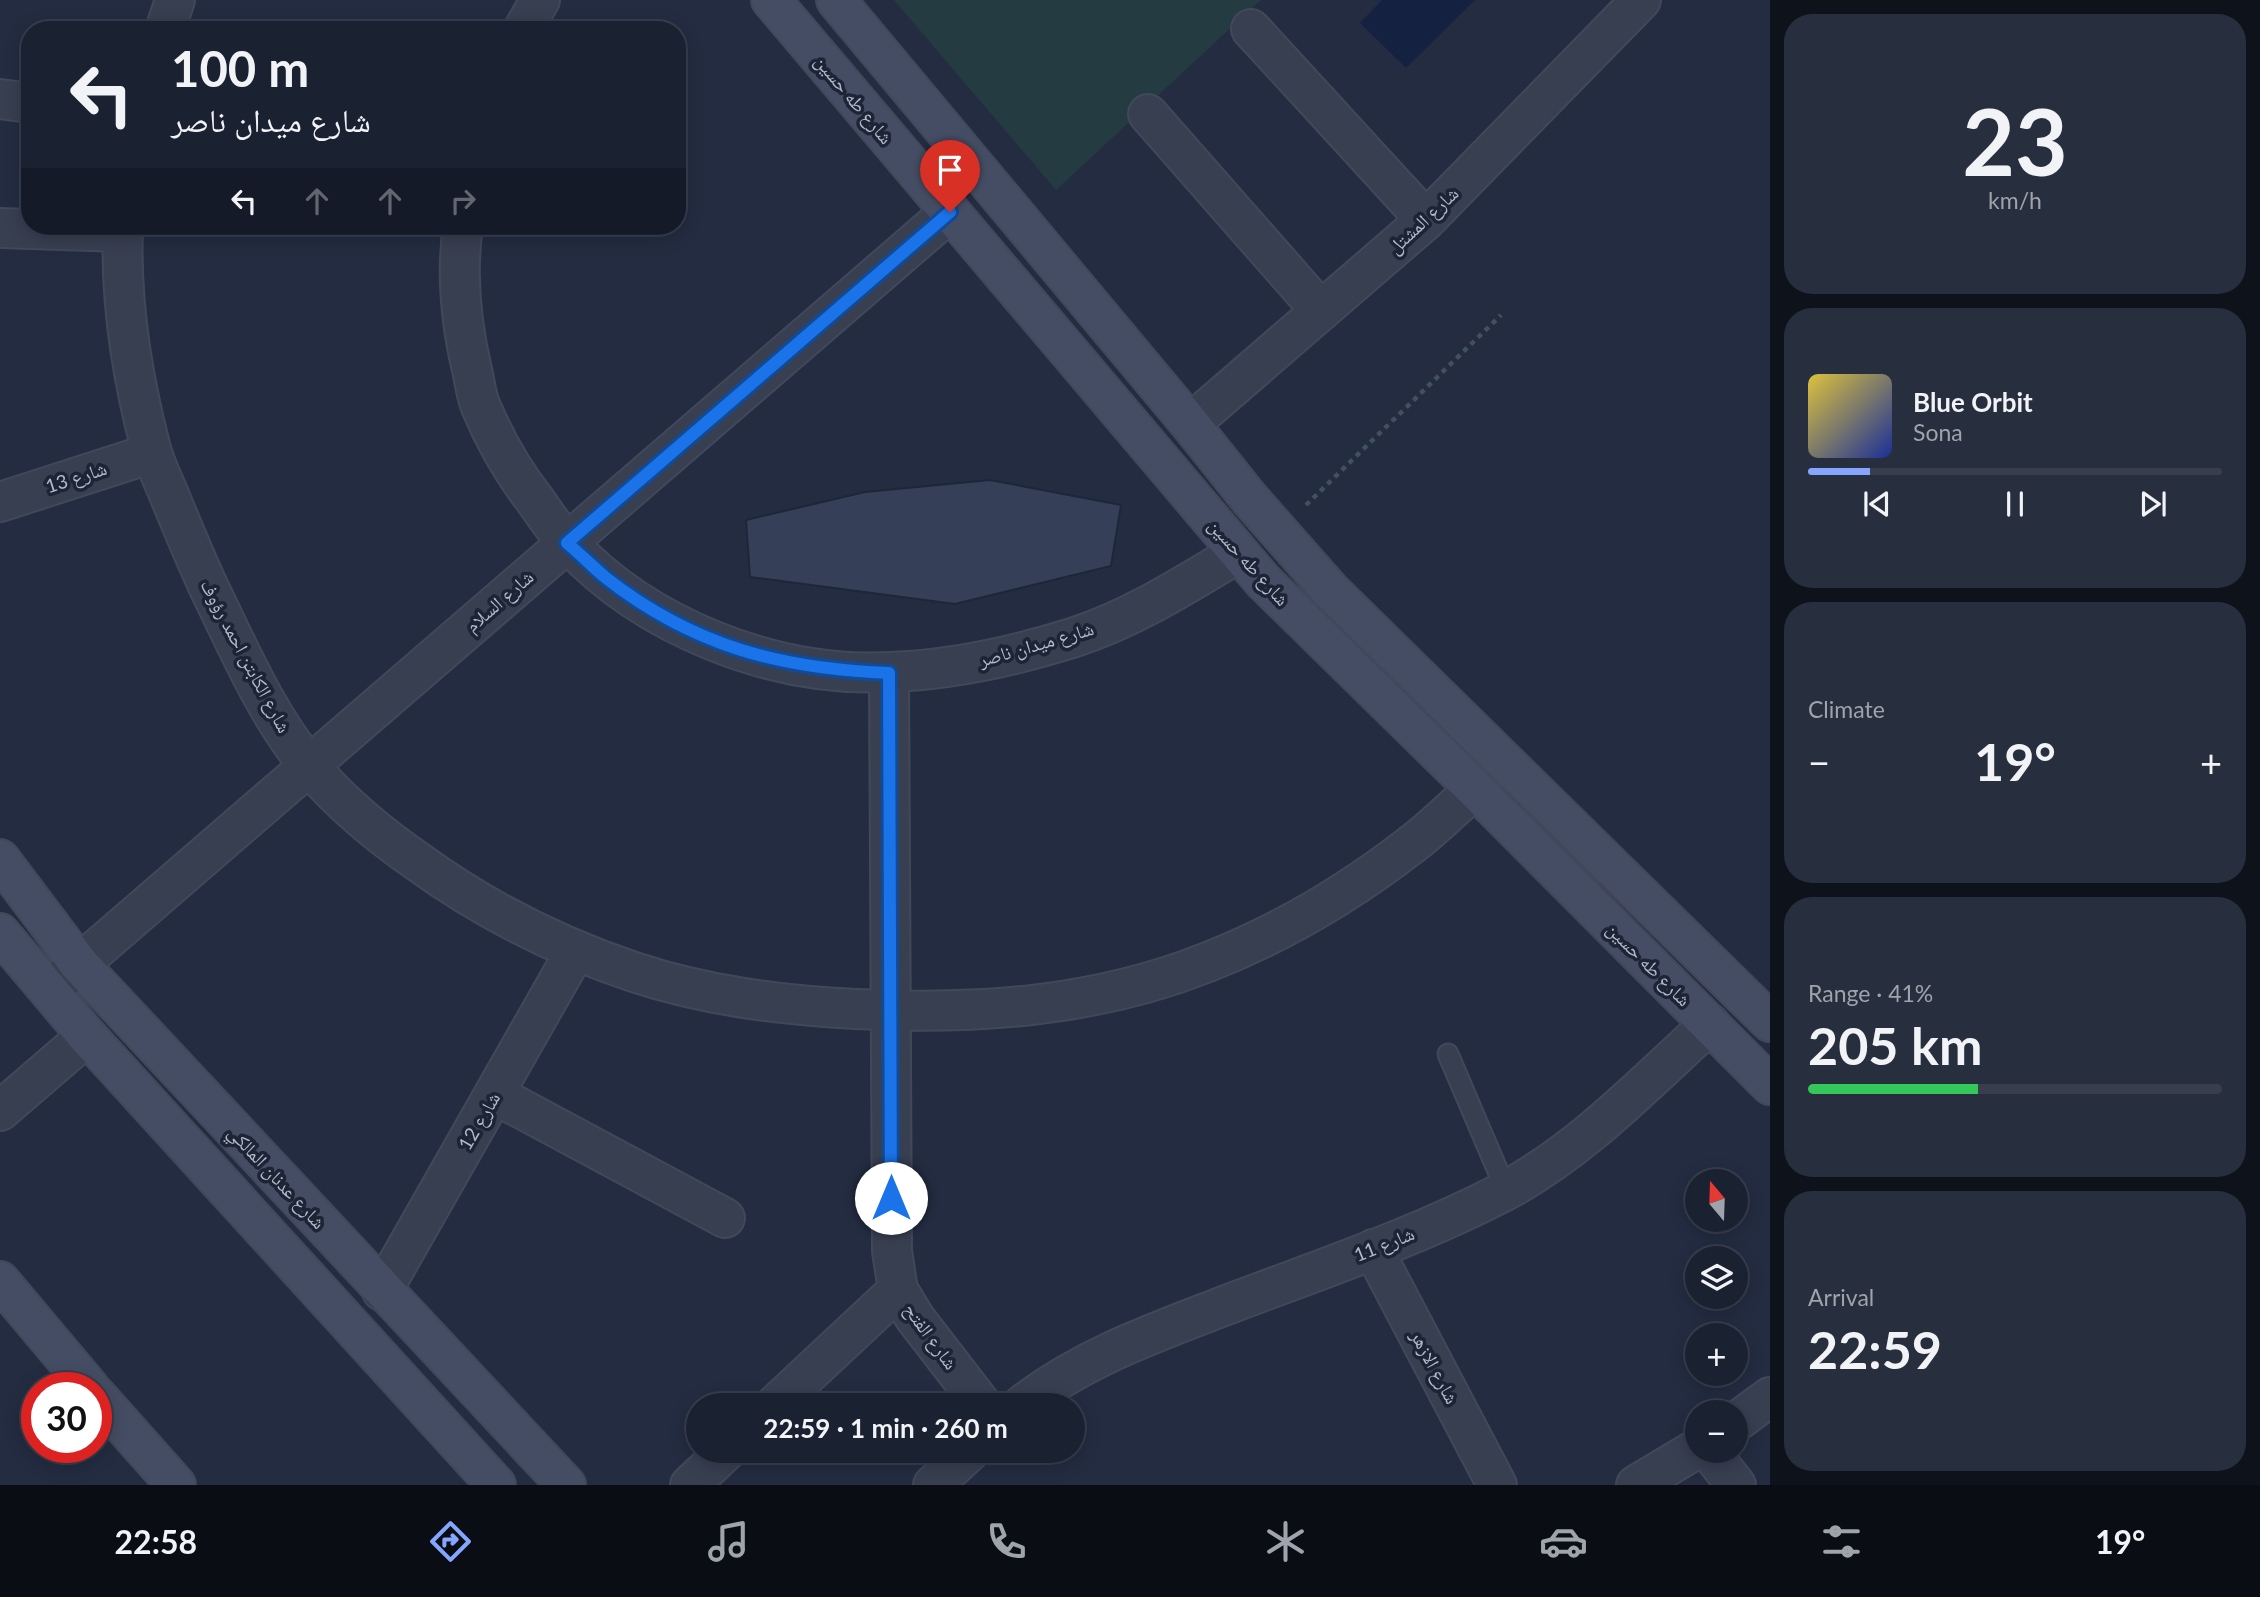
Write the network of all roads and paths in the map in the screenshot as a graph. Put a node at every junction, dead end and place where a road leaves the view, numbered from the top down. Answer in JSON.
{"nodes":[{"id":1,"x":175,"y":0,"type":"edge"},
{"id":2,"x":540,"y":0,"type":"edge"},
{"id":3,"x":771,"y":0,"type":"edge"},
{"id":4,"x":836,"y":0,"type":"edge"},
{"id":5,"x":1641,"y":0,"type":"edge"},
{"id":6,"x":168,"y":21,"type":"edge"},
{"id":7,"x":528,"y":21,"type":"edge"},
{"id":8,"x":1251,"y":29,"type":"dead end"},
{"id":9,"x":0,"y":99,"type":"edge"},
{"id":10,"x":21,"y":102,"type":"edge"},
{"id":11,"x":1148,"y":114,"type":"dead end"},
{"id":12,"x":950,"y":212,"type":"junction"},
{"id":13,"x":1426,"y":220,"type":"junction"},
{"id":14,"x":0,"y":228,"type":"edge"},
{"id":15,"x":21,"y":228,"type":"edge"},
{"id":16,"x":123,"y":235,"type":"edge"},
{"id":17,"x":461,"y":235,"type":"edge"},
{"id":18,"x":1321,"y":311,"type":"junction"},
{"id":19,"x":1501,"y":315,"type":"dead end"},
{"id":20,"x":1189,"y":424,"type":"junction"},
{"id":21,"x":1154,"y":452,"type":"junction"},
{"id":22,"x":152,"y":453,"type":"junction"},
{"id":23,"x":0,"y":502,"type":"edge"},
{"id":24,"x":1278,"y":531,"type":"junction"},
{"id":25,"x":567,"y":543,"type":"junction"},
{"id":26,"x":1237,"y":553,"type":"junction"},
{"id":27,"x":889,"y":673,"type":"junction"},
{"id":28,"x":309,"y":766,"type":"junction"},
{"id":29,"x":1475,"y":789,"type":"junction"},
{"id":30,"x":0,"y":859,"type":"edge"},
{"id":31,"x":0,"y":935,"type":"edge"},
{"id":32,"x":576,"y":950,"type":"junction"},
{"id":33,"x":79,"y":964,"type":"junction"},
{"id":34,"x":49,"y":990,"type":"junction"},
{"id":35,"x":891,"y":1011,"type":"junction"},
{"id":36,"x":1770,"y":1022,"type":"edge"},
{"id":37,"x":1710,"y":1024,"type":"junction"},
{"id":38,"x":87,"y":1036,"type":"junction"},
{"id":39,"x":1448,"y":1054,"type":"dead end"},
{"id":40,"x":1770,"y":1086,"type":"edge"},
{"id":41,"x":495,"y":1094,"type":"junction"},
{"id":42,"x":0,"y":1111,"type":"edge"},
{"id":43,"x":1506,"y":1190,"type":"junction"},
{"id":44,"x":725,"y":1218,"type":"dead end"},
{"id":45,"x":1373,"y":1249,"type":"junction"},
{"id":46,"x":0,"y":1281,"type":"edge"},
{"id":47,"x":898,"y":1290,"type":"junction"},
{"id":48,"x":382,"y":1291,"type":"junction"},
{"id":49,"x":77,"y":1372,"type":"edge"},
{"id":50,"x":788,"y":1393,"type":"edge"},
{"id":51,"x":973,"y":1393,"type":"edge"},
{"id":52,"x":1040,"y":1393,"type":"edge"},
{"id":53,"x":1770,"y":1397,"type":"edge"},
{"id":54,"x":112,"y":1413,"type":"edge"},
{"id":55,"x":1748,"y":1413,"type":"edge"},
{"id":56,"x":1685,"y":1456,"type":"edge"},
{"id":57,"x":713,"y":1463,"type":"edge"},
{"id":58,"x":957,"y":1463,"type":"edge"},
{"id":59,"x":1719,"y":1463,"type":"edge"},
{"id":60,"x":176,"y":1485,"type":"edge"},
{"id":61,"x":495,"y":1485,"type":"edge"},
{"id":62,"x":566,"y":1485,"type":"edge"},
{"id":63,"x":690,"y":1485,"type":"edge"},
{"id":64,"x":933,"y":1485,"type":"edge"},
{"id":65,"x":1497,"y":1485,"type":"edge"},
{"id":66,"x":1636,"y":1485,"type":"edge"},
{"id":67,"x":1736,"y":1485,"type":"edge"}],
"edges":[{"from":1,"to":6,"type":"street"},
{"from":2,"to":7,"type":"street"},
{"from":3,"to":12,"type":"main road","name":"شارع طه حسين"},
{"from":4,"to":20,"type":"main road"},
{"from":5,"to":13,"type":"street","name":"شارع المشتل"},
{"from":8,"to":13,"type":"street"},
{"from":9,"to":10,"type":"street"},
{"from":11,"to":18,"type":"street"},
{"from":12,"to":21,"type":"main road","name":"شارع طه حسين"},
{"from":12,"to":25,"type":"street","name":"شارع السلام"},
{"from":13,"to":18,"type":"street","name":"شارع المشتل"},
{"from":14,"to":15,"type":"street"},
{"from":16,"to":22,"type":"street","name":"شارع الكابتن احمد رؤوف"},
{"from":17,"to":25,"type":"street","name":"شارع ميدان ناصر"},
{"from":18,"to":20,"type":"street","name":"شارع المشتل"},
{"from":19,"to":24,"type":"path"},
{"from":20,"to":21,"type":"main road"},
{"from":20,"to":24,"type":"main road"},
{"from":21,"to":26,"type":"main road","name":"شارع طه حسين"},
{"from":22,"to":23,"type":"street","name":"شارع 13"},
{"from":22,"to":28,"type":"street","name":"شارع الكابتن احمد رؤوف"},
{"from":24,"to":36,"type":"main road"},
{"from":25,"to":27,"type":"street","name":"شارع ميدان ناصر"},
{"from":25,"to":28,"type":"street","name":"شارع السلام"},
{"from":26,"to":27,"type":"street","name":"شارع ميدان ناصر"},
{"from":26,"to":29,"type":"main road","name":"شارع طه حسين"},
{"from":27,"to":35,"type":"street","name":"شارع الفتح"},
{"from":28,"to":32,"type":"street","name":"شارع الكابتن احمد رؤوف"},
{"from":28,"to":33,"type":"street","name":"شارع السلام"},
{"from":29,"to":35,"type":"street","name":"شارع الكابتن احمد رؤوف"},
{"from":29,"to":37,"type":"main road","name":"شارع طه حسين"},
{"from":30,"to":33,"type":"main road","name":"شارع عدنان المالكي"},
{"from":31,"to":34,"type":"main road"},
{"from":32,"to":35,"type":"street","name":"شارع الكابتن احمد رؤوف"},
{"from":32,"to":41,"type":"street","name":"شارع 12"},
{"from":33,"to":34,"type":"street","name":"شارع السلام"},
{"from":33,"to":48,"type":"main road","name":"شارع عدنان المالكي"},
{"from":34,"to":38,"type":"main road"},
{"from":35,"to":47,"type":"street","name":"شارع الفتح"},
{"from":37,"to":40,"type":"main road","name":"شارع طه حسين"},
{"from":37,"to":43,"type":"street","name":"شارع 11"},
{"from":38,"to":42,"type":"street"},
{"from":38,"to":61,"type":"main road"},
{"from":39,"to":43,"type":"lane"},
{"from":41,"to":44,"type":"street"},
{"from":41,"to":48,"type":"street","name":"شارع 12"},
{"from":43,"to":45,"type":"street","name":"شارع 11"},
{"from":45,"to":52,"type":"street","name":"شارع 11"},
{"from":45,"to":65,"type":"street","name":"شارع الازهر"},
{"from":46,"to":49,"type":"main road"},
{"from":47,"to":50,"type":"street"},
{"from":47,"to":51,"type":"street","name":"شارع الفتح"},
{"from":48,"to":62,"type":"main road","name":"شارع عدنان المالكي"},
{"from":53,"to":55,"type":"street"},
{"from":54,"to":60,"type":"main road"},
{"from":56,"to":66,"type":"street"},
{"from":57,"to":63,"type":"street"},
{"from":58,"to":64,"type":"street"},
{"from":59,"to":67,"type":"street"}]}
